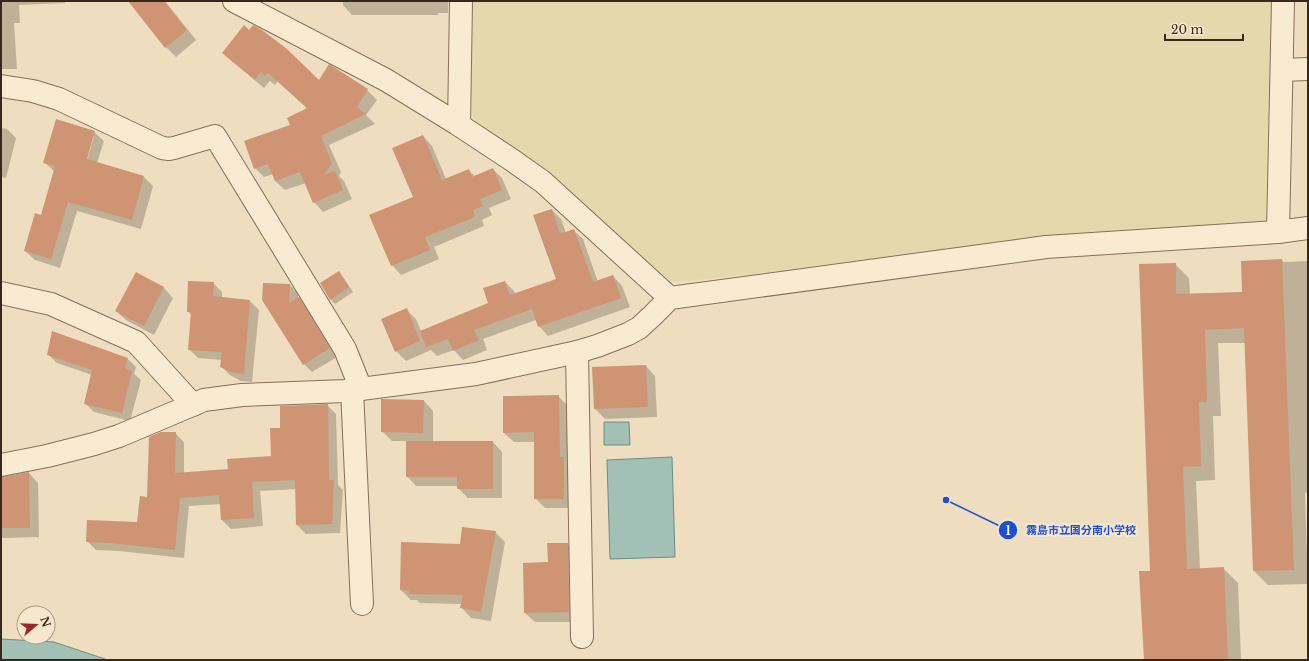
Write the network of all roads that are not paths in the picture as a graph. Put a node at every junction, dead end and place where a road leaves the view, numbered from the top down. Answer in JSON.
{"nodes":[{"id":1,"x":234,"y":1,"type":"edge"},
{"id":2,"x":461,"y":1,"type":"edge"},
{"id":3,"x":1283,"y":1,"type":"edge"},
{"id":4,"x":1282,"y":70,"type":"junction"},
{"id":5,"x":1308,"y":70,"type":"edge"},
{"id":6,"x":1,"y":86,"type":"edge"},
{"id":7,"x":459,"y":125,"type":"junction"},
{"id":8,"x":1308,"y":228,"type":"edge"},
{"id":9,"x":1278,"y":232,"type":"junction"},
{"id":10,"x":1,"y":293,"type":"edge"},
{"id":11,"x":670,"y":298,"type":"junction"},
{"id":12,"x":577,"y":352,"type":"junction"},
{"id":13,"x":356,"y":390,"type":"junction"},
{"id":14,"x":193,"y":404,"type":"junction"},
{"id":15,"x":1,"y":465,"type":"edge"},
{"id":16,"x":362,"y":604,"type":"dead end"},
{"id":17,"x":582,"y":637,"type":"dead end"}],
"edges":[{"from":1,"to":7,"type":"street"},
{"from":2,"to":7,"type":"street"},
{"from":3,"to":4,"type":"street"},
{"from":4,"to":5,"type":"street"},
{"from":4,"to":9,"type":"street"},
{"from":6,"to":13,"type":"street"},
{"from":7,"to":11,"type":"street"},
{"from":8,"to":9,"type":"street"},
{"from":9,"to":11,"type":"street"},
{"from":10,"to":14,"type":"street"},
{"from":11,"to":12,"type":"street"},
{"from":12,"to":13,"type":"street"},
{"from":12,"to":17,"type":"street"},
{"from":13,"to":14,"type":"street"},
{"from":13,"to":16,"type":"street"},
{"from":14,"to":15,"type":"street"}]}
